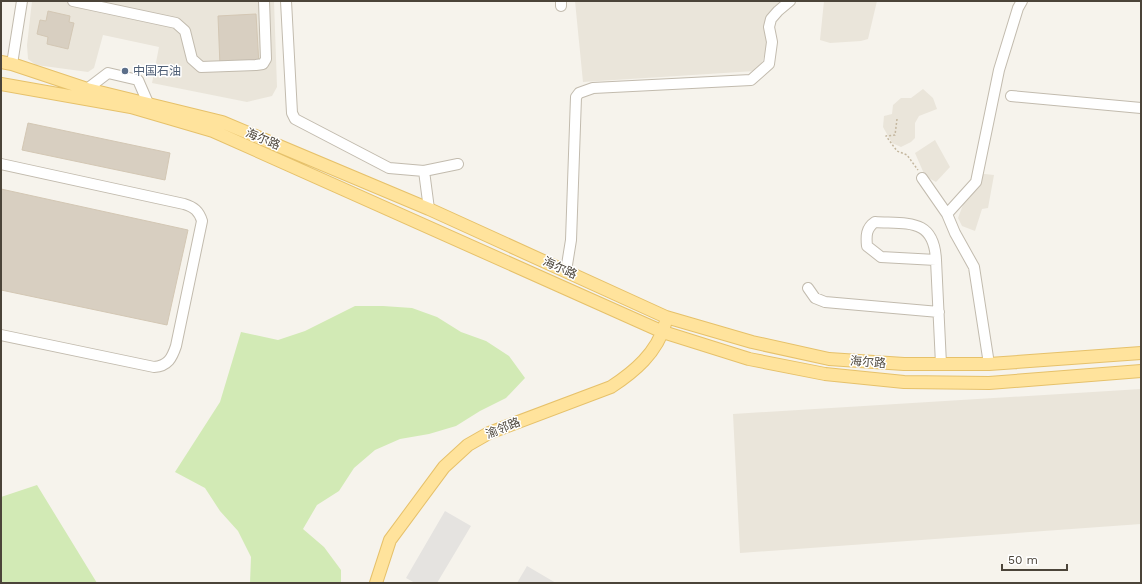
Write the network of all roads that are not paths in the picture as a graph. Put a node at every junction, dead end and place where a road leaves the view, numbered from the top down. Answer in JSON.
{"nodes":[{"id":1,"x":22,"y":1,"type":"edge"},
{"id":2,"x":73,"y":1,"type":"edge"},
{"id":3,"x":264,"y":1,"type":"edge"},
{"id":4,"x":286,"y":1,"type":"edge"},
{"id":5,"x":790,"y":1,"type":"edge"},
{"id":6,"x":1022,"y":1,"type":"edge"},
{"id":7,"x":7,"y":63,"type":"edge"},
{"id":8,"x":1,"y":84,"type":"edge"},
{"id":9,"x":87,"y":90,"type":"junction"},
{"id":10,"x":1011,"y":96,"type":"dead end"},
{"id":11,"x":148,"y":103,"type":"junction"},
{"id":12,"x":1141,"y":108,"type":"edge"},
{"id":13,"x":1,"y":164,"type":"edge"},
{"id":14,"x":458,"y":164,"type":"dead end"},
{"id":15,"x":424,"y":171,"type":"junction"},
{"id":16,"x":922,"y":178,"type":"road end"},
{"id":17,"x":429,"y":209,"type":"junction"},
{"id":18,"x":947,"y":214,"type":"junction"},
{"id":19,"x":936,"y":260,"type":"junction"},
{"id":20,"x":566,"y":271,"type":"junction"},
{"id":21,"x":808,"y":288,"type":"dead end"},
{"id":22,"x":939,"y":312,"type":"junction"},
{"id":23,"x":666,"y":317,"type":"junction"},
{"id":24,"x":663,"y":332,"type":"junction"},
{"id":25,"x":1,"y":335,"type":"edge"},
{"id":26,"x":1141,"y":353,"type":"edge"},
{"id":27,"x":941,"y":364,"type":"junction"},
{"id":28,"x":989,"y":364,"type":"junction"},
{"id":29,"x":1141,"y":371,"type":"edge"},
{"id":30,"x":376,"y":583,"type":"edge"}],
"edges":[{"from":1,"to":7,"type":"street"},
{"from":2,"to":3,"type":"street"},
{"from":4,"to":15,"type":"street"},
{"from":5,"to":20,"type":"street"},
{"from":6,"to":18,"type":"street"},
{"from":7,"to":9,"type":"main road","name":"海尔路"},
{"from":8,"to":24,"type":"main road","name":"海尔路"},
{"from":9,"to":11,"type":"main road","name":"海尔路"},
{"from":9,"to":11,"type":"street"},
{"from":10,"to":12,"type":"street"},
{"from":11,"to":17,"type":"main road","name":"海尔路"},
{"from":13,"to":25,"type":"street"},
{"from":14,"to":15,"type":"street"},
{"from":15,"to":17,"type":"street"},
{"from":16,"to":18,"type":"street"},
{"from":17,"to":20,"type":"main road","name":"海尔路"},
{"from":18,"to":28,"type":"street"},
{"from":19,"to":19,"type":"street"},
{"from":19,"to":22,"type":"street"},
{"from":20,"to":23,"type":"main road","name":"海尔路"},
{"from":21,"to":22,"type":"street"},
{"from":22,"to":27,"type":"street"},
{"from":23,"to":24,"type":"main road","name":"渝邻路"},
{"from":23,"to":27,"type":"main road","name":"海尔路"},
{"from":24,"to":29,"type":"main road","name":"海尔路"},
{"from":24,"to":30,"type":"main road","name":"渝邻路"},
{"from":26,"to":28,"type":"main road","name":"海尔路"},
{"from":27,"to":28,"type":"main road","name":"海尔路"}]}
